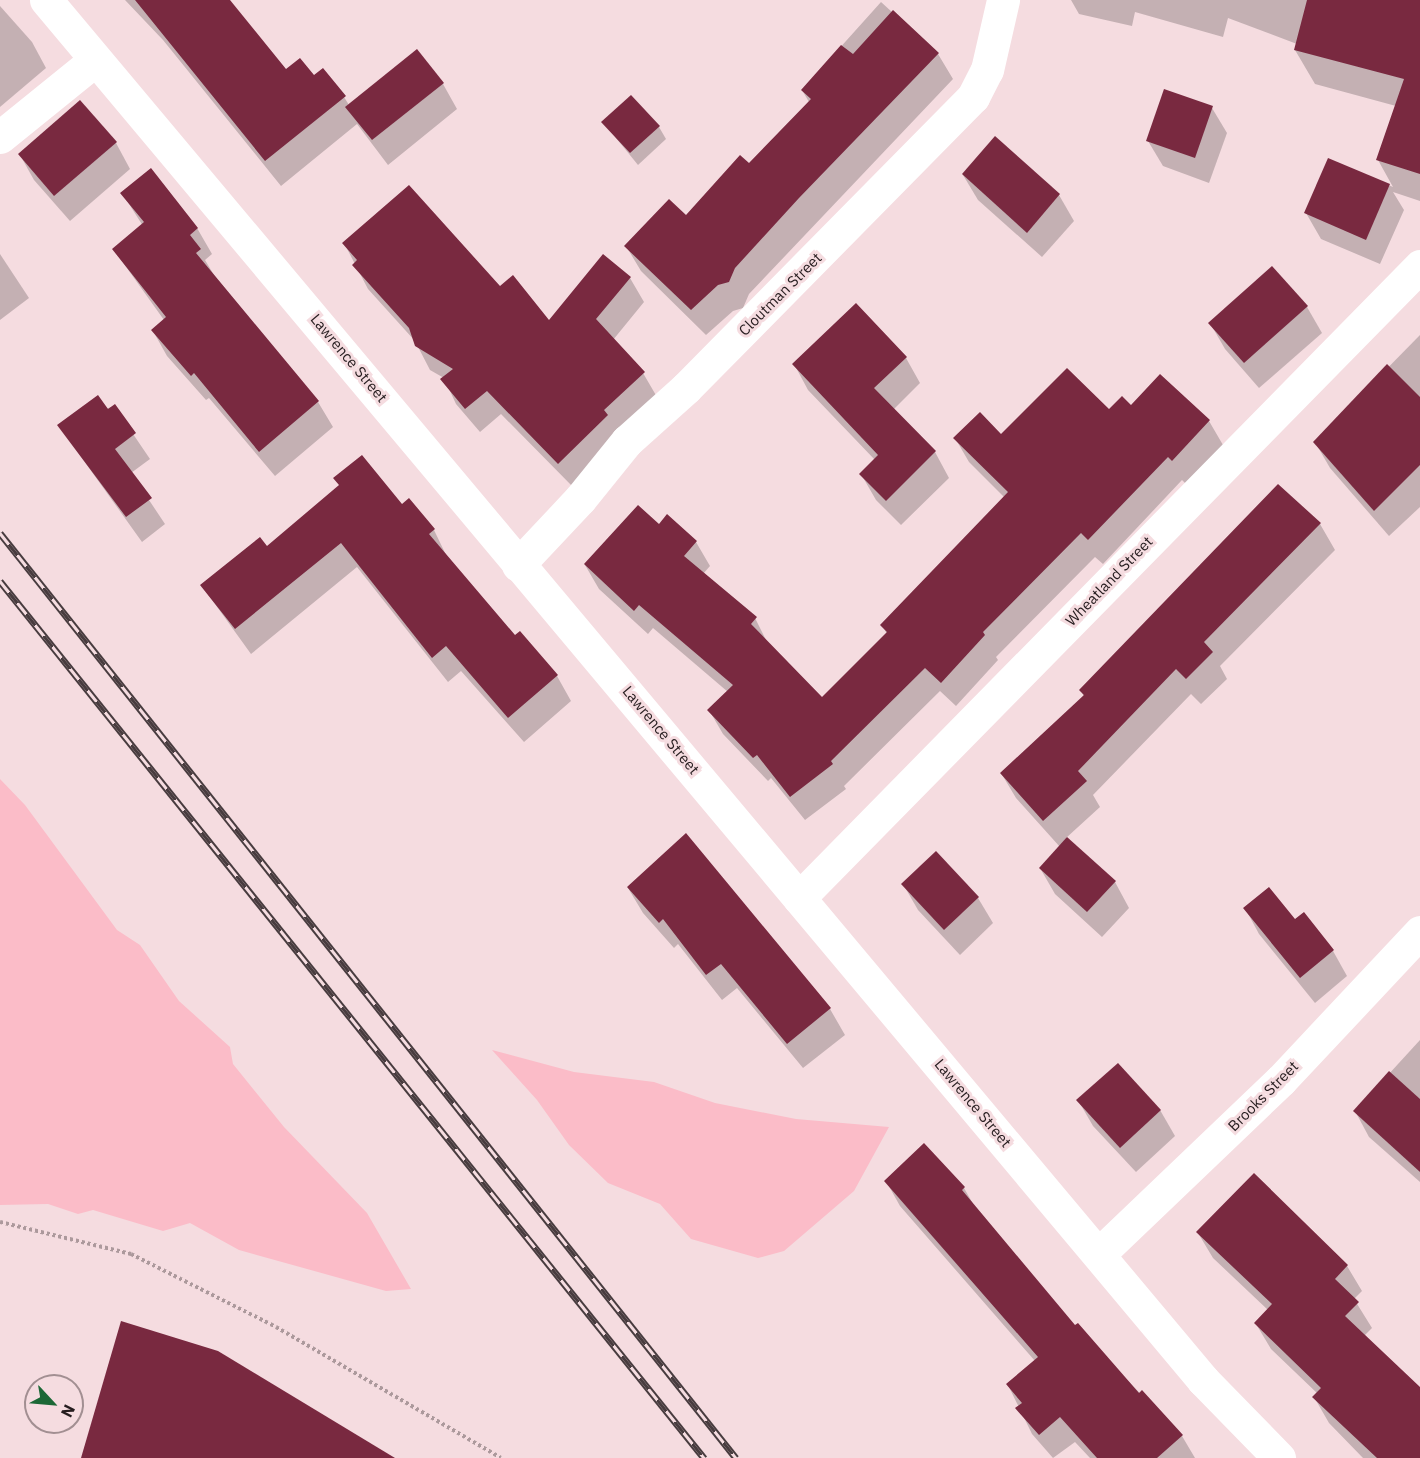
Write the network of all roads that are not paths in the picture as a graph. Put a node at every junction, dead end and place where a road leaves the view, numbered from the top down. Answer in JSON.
{"nodes":[{"id":1,"x":46,"y":0,"type":"edge"},
{"id":2,"x":1003,"y":0,"type":"edge"},
{"id":3,"x":95,"y":60,"type":"junction"},
{"id":4,"x":0,"y":137,"type":"edge"},
{"id":5,"x":1420,"y":266,"type":"edge"},
{"id":6,"x":518,"y":565,"type":"junction"},
{"id":7,"x":799,"y":898,"type":"junction"},
{"id":8,"x":1420,"y":932,"type":"edge"},
{"id":9,"x":1100,"y":1253,"type":"junction"},
{"id":10,"x":1279,"y":1458,"type":"edge"}],
"edges":[{"from":1,"to":3,"type":"street","name":"Lawrence Street"},
{"from":2,"to":6,"type":"street","name":"Cloutman Street"},
{"from":3,"to":4,"type":"street"},
{"from":3,"to":6,"type":"street","name":"Lawrence Street"},
{"from":5,"to":7,"type":"street","name":"Wheatland Street"},
{"from":6,"to":7,"type":"street","name":"Lawrence Street"},
{"from":7,"to":9,"type":"street","name":"Lawrence Street"},
{"from":8,"to":9,"type":"street","name":"Brooks Street"},
{"from":9,"to":10,"type":"street","name":"Lawrence Street"}]}
